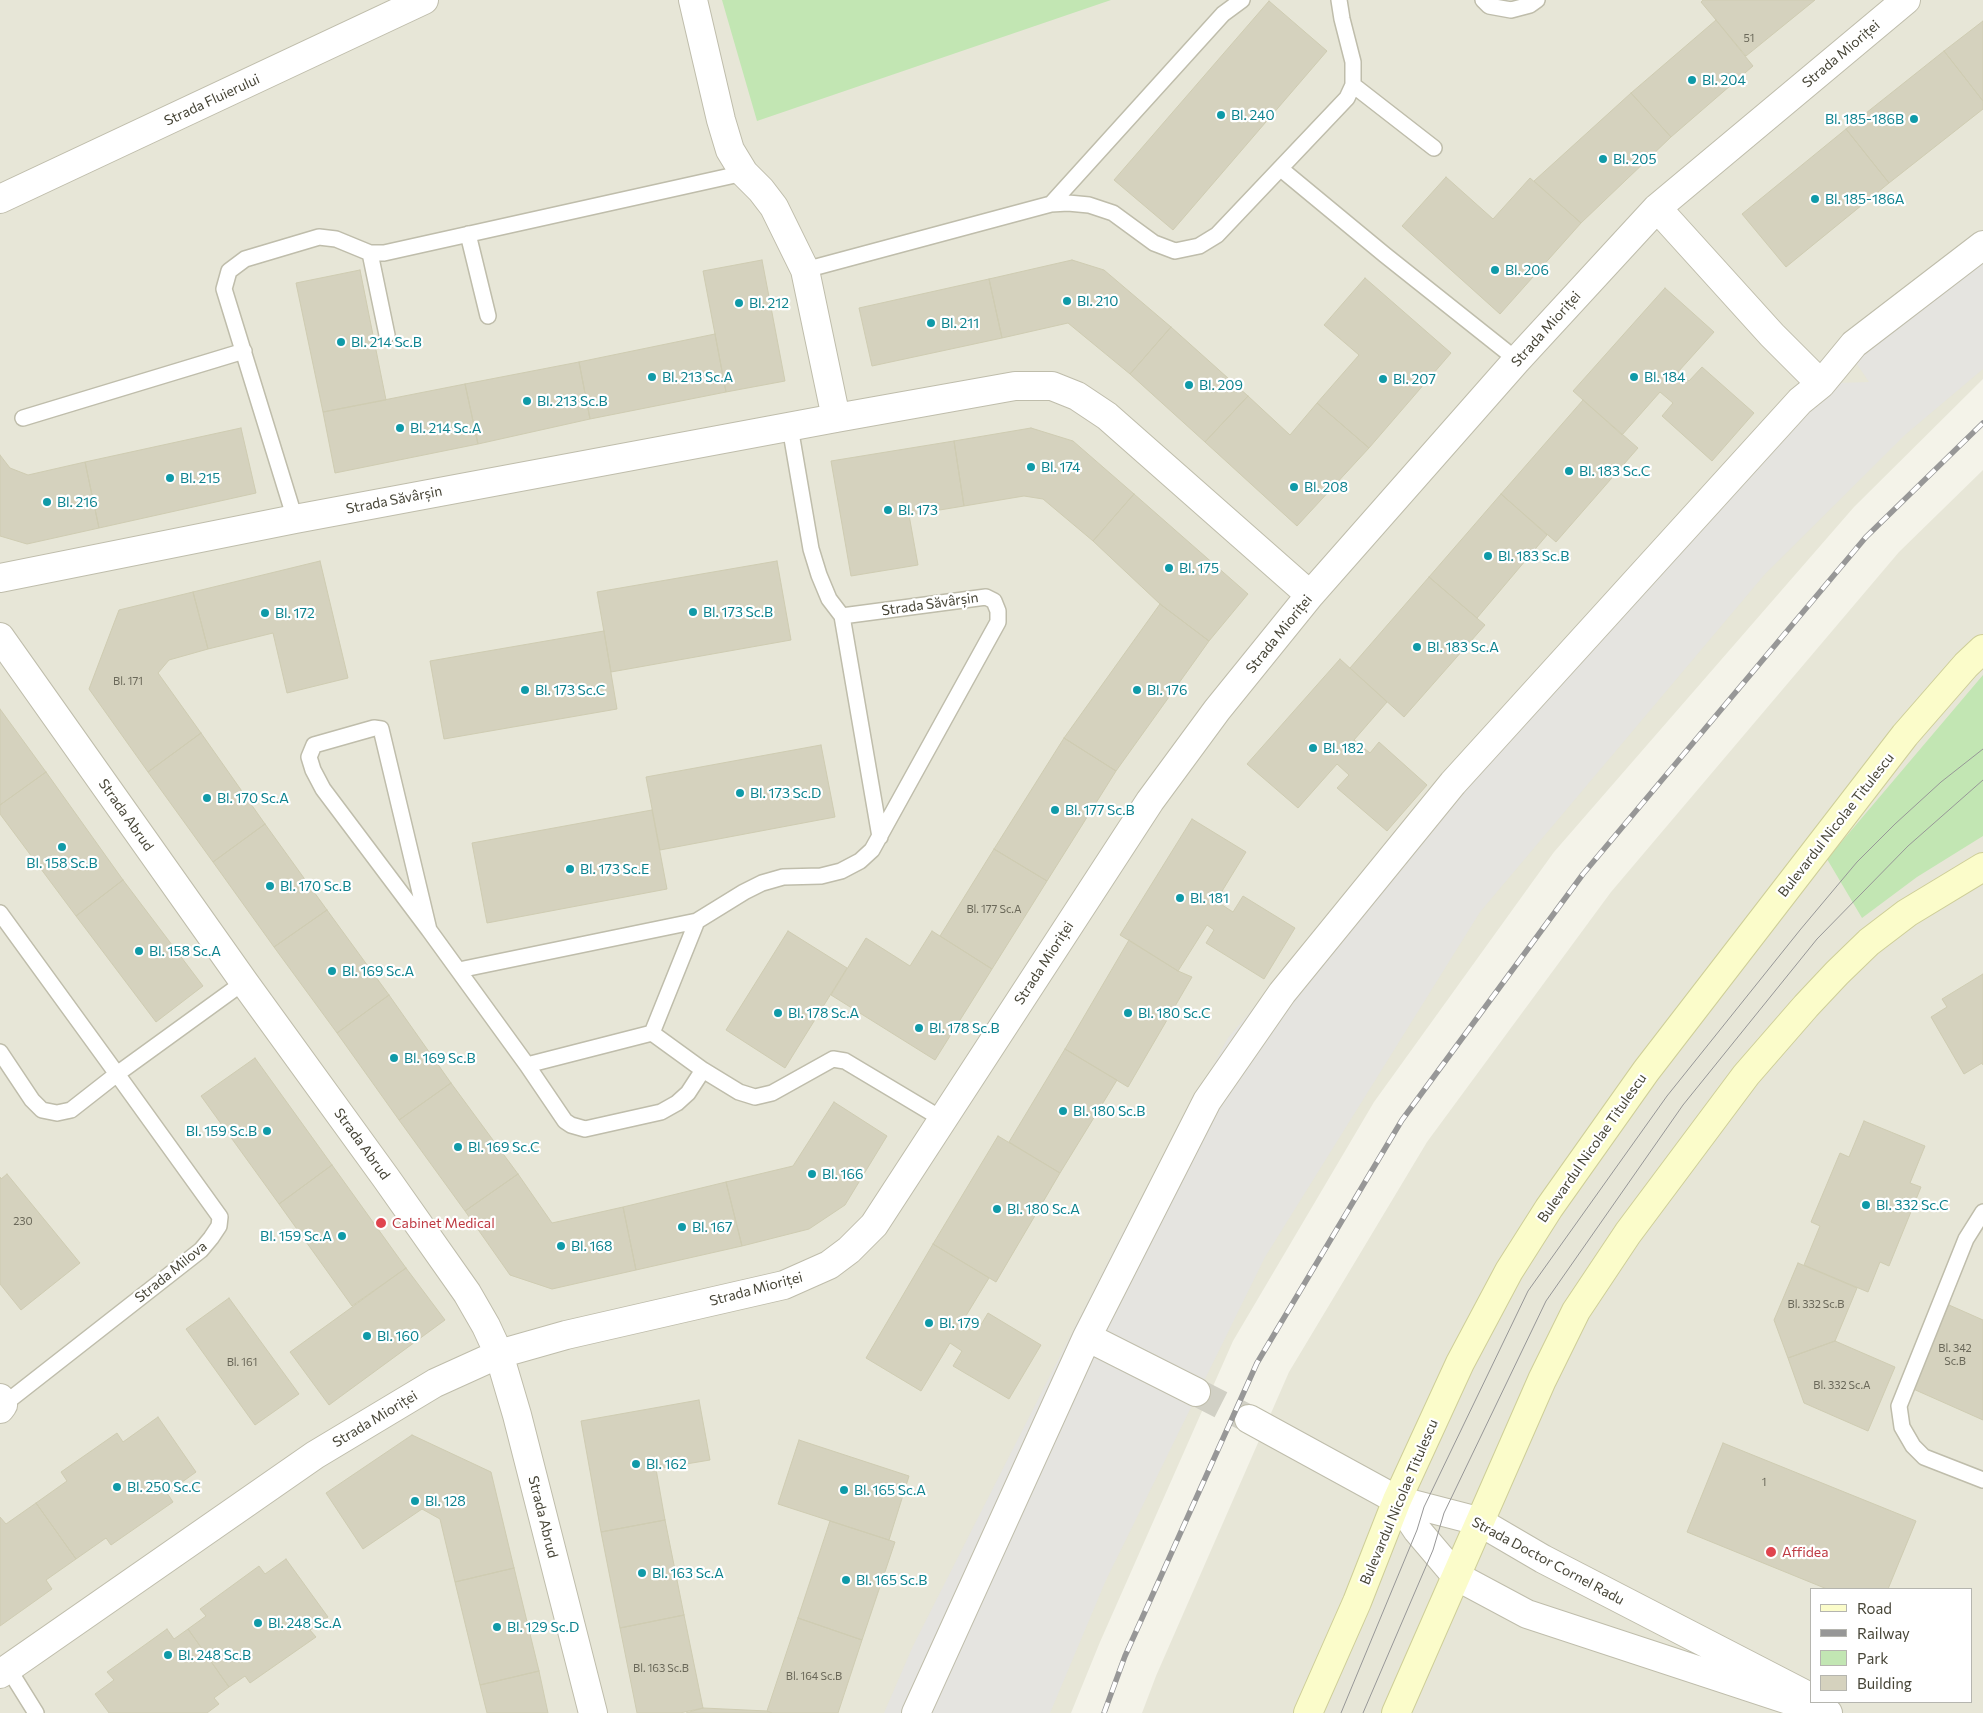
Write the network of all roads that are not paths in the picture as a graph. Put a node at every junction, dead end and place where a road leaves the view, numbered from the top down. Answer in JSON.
{"nodes":[{"id":1,"x":424,"y":0,"type":"edge"},
{"id":2,"x":693,"y":0,"type":"edge"},
{"id":3,"x":1242,"y":0,"type":"edge"},
{"id":4,"x":1339,"y":0,"type":"edge"},
{"id":5,"x":1483,"y":0,"type":"edge"},
{"id":6,"x":1537,"y":0,"type":"edge"},
{"id":7,"x":1906,"y":0,"type":"edge"},
{"id":8,"x":1353,"y":85,"type":"junction"},
{"id":9,"x":1434,"y":148,"type":"dead end"},
{"id":10,"x":1281,"y":169,"type":"junction"},
{"id":11,"x":744,"y":173,"type":"junction"},
{"id":12,"x":0,"y":199,"type":"edge"},
{"id":13,"x":1051,"y":204,"type":"junction"},
{"id":14,"x":1657,"y":208,"type":"junction"},
{"id":15,"x":468,"y":234,"type":"junction"},
{"id":16,"x":1983,"y":245,"type":"edge"},
{"id":17,"x":370,"y":253,"type":"junction"},
{"id":18,"x":805,"y":270,"type":"junction"},
{"id":19,"x":488,"y":316,"type":"dead end"},
{"id":20,"x":387,"y":335,"type":"dead end"},
{"id":21,"x":244,"y":351,"type":"junction"},
{"id":22,"x":1517,"y":360,"type":"junction"},
{"id":23,"x":1821,"y":384,"type":"junction"},
{"id":24,"x":23,"y":418,"type":"dead end"},
{"id":25,"x":836,"y":418,"type":"junction"},
{"id":26,"x":790,"y":427,"type":"junction"},
{"id":27,"x":295,"y":519,"type":"junction"},
{"id":28,"x":0,"y":578,"type":"edge"},
{"id":29,"x":1310,"y":595,"type":"junction"},
{"id":30,"x":842,"y":616,"type":"junction"},
{"id":31,"x":0,"y":637,"type":"edge"},
{"id":32,"x":1983,"y":649,"type":"edge"},
{"id":33,"x":876,"y":844,"type":"junction"},
{"id":34,"x":1983,"y":867,"type":"edge"},
{"id":35,"x":0,"y":913,"type":"edge"},
{"id":36,"x":696,"y":921,"type":"junction"},
{"id":37,"x":429,"y":930,"type":"junction"},
{"id":38,"x":459,"y":970,"type":"junction"},
{"id":39,"x":244,"y":982,"type":"junction"},
{"id":40,"x":652,"y":1033,"type":"junction"},
{"id":41,"x":0,"y":1052,"type":"edge"},
{"id":42,"x":527,"y":1065,"type":"junction"},
{"id":43,"x":703,"y":1070,"type":"junction"},
{"id":44,"x":118,"y":1074,"type":"junction"},
{"id":45,"x":942,"y":1119,"type":"junction"},
{"id":46,"x":1983,"y":1212,"type":"edge"},
{"id":47,"x":1087,"y":1337,"type":"junction"},
{"id":48,"x":499,"y":1354,"type":"junction"},
{"id":49,"x":1196,"y":1392,"type":"tunnel mouth"},
{"id":50,"x":1,"y":1404,"type":"edge"},
{"id":51,"x":1249,"y":1419,"type":"tunnel mouth"},
{"id":52,"x":1983,"y":1480,"type":"edge"},
{"id":53,"x":1397,"y":1500,"type":"junction"},
{"id":54,"x":1478,"y":1521,"type":"junction"},
{"id":55,"x":1456,"y":1576,"type":"junction"},
{"id":56,"x":4,"y":1671,"type":"edge"},
{"id":57,"x":1810,"y":1697,"type":"edge"},
{"id":58,"x":1820,"y":1703,"type":"edge"},
{"id":59,"x":36,"y":1713,"type":"edge"},
{"id":60,"x":593,"y":1713,"type":"edge"},
{"id":61,"x":916,"y":1713,"type":"edge"},
{"id":62,"x":1308,"y":1713,"type":"edge"},
{"id":63,"x":1396,"y":1713,"type":"edge"},
{"id":64,"x":1828,"y":1713,"type":"edge"},
{"id":65,"x":1840,"y":1713,"type":"edge"}],
"edges":[{"from":1,"to":12,"type":"street","name":"Strada Fluierului"},
{"from":2,"to":11,"type":"street"},
{"from":3,"to":13,"type":"lane"},
{"from":4,"to":8,"type":"lane"},
{"from":5,"to":6,"type":"lane"},
{"from":7,"to":14,"type":"street","name":"Strada Mioriței"},
{"from":8,"to":9,"type":"lane"},
{"from":8,"to":10,"type":"lane"},
{"from":10,"to":13,"type":"lane"},
{"from":10,"to":22,"type":"lane"},
{"from":11,"to":15,"type":"lane"},
{"from":11,"to":18,"type":"street"},
{"from":13,"to":18,"type":"lane"},
{"from":14,"to":22,"type":"street","name":"Strada Mioriței"},
{"from":14,"to":23,"type":"street"},
{"from":15,"to":17,"type":"lane"},
{"from":15,"to":19,"type":"lane"},
{"from":16,"to":23,"type":"street"},
{"from":17,"to":20,"type":"lane"},
{"from":17,"to":21,"type":"lane"},
{"from":18,"to":25,"type":"street"},
{"from":21,"to":24,"type":"lane"},
{"from":21,"to":27,"type":"lane"},
{"from":22,"to":29,"type":"street","name":"Strada Mioriței"},
{"from":23,"to":47,"type":"street"},
{"from":25,"to":26,"type":"street","name":"Strada Săvârșin"},
{"from":25,"to":29,"type":"street","name":"Strada Săvârșin"},
{"from":26,"to":27,"type":"street","name":"Strada Săvârșin"},
{"from":26,"to":30,"type":"lane"},
{"from":27,"to":28,"type":"street","name":"Strada Săvârșin"},
{"from":29,"to":45,"type":"street","name":"Strada Mioriței"},
{"from":30,"to":33,"type":"lane"},
{"from":30,"to":33,"type":"lane","name":"Strada Săvârșin"},
{"from":31,"to":39,"type":"street","name":"Strada Abrud"},
{"from":32,"to":53,"type":"main road","name":"Bulevardul Nicolae Titulescu"},
{"from":33,"to":36,"type":"lane"},
{"from":34,"to":54,"type":"main road"},
{"from":35,"to":44,"type":"lane","name":"Strada Milova"},
{"from":36,"to":38,"type":"lane"},
{"from":36,"to":40,"type":"lane"},
{"from":37,"to":37,"type":"lane"},
{"from":37,"to":38,"type":"lane"},
{"from":38,"to":42,"type":"lane"},
{"from":39,"to":44,"type":"lane"},
{"from":39,"to":48,"type":"street","name":"Strada Abrud"},
{"from":40,"to":42,"type":"lane"},
{"from":40,"to":43,"type":"lane"},
{"from":41,"to":44,"type":"lane"},
{"from":42,"to":43,"type":"lane"},
{"from":43,"to":45,"type":"lane"},
{"from":44,"to":50,"type":"lane","name":"Strada Milova"},
{"from":45,"to":48,"type":"street","name":"Strada Mioriței"},
{"from":46,"to":52,"type":"lane"},
{"from":47,"to":49,"type":"street"},
{"from":47,"to":61,"type":"street"},
{"from":48,"to":56,"type":"street","name":"Strada Mioriței"},
{"from":48,"to":60,"type":"street","name":"Strada Abrud"},
{"from":51,"to":53,"type":"street"},
{"from":53,"to":54,"type":"street","name":"Strada Doctor Cornel Radu"},
{"from":53,"to":55,"type":"street"},
{"from":53,"to":62,"type":"main road","name":"Bulevardul Nicolae Titulescu"},
{"from":54,"to":55,"type":"main road"},
{"from":54,"to":57,"type":"street","name":"Strada Doctor Cornel Radu"},
{"from":55,"to":63,"type":"main road"},
{"from":55,"to":64,"type":"street"},
{"from":56,"to":59,"type":"lane","name":"Strada Mioriței"},
{"from":58,"to":65,"type":"street"}]}
